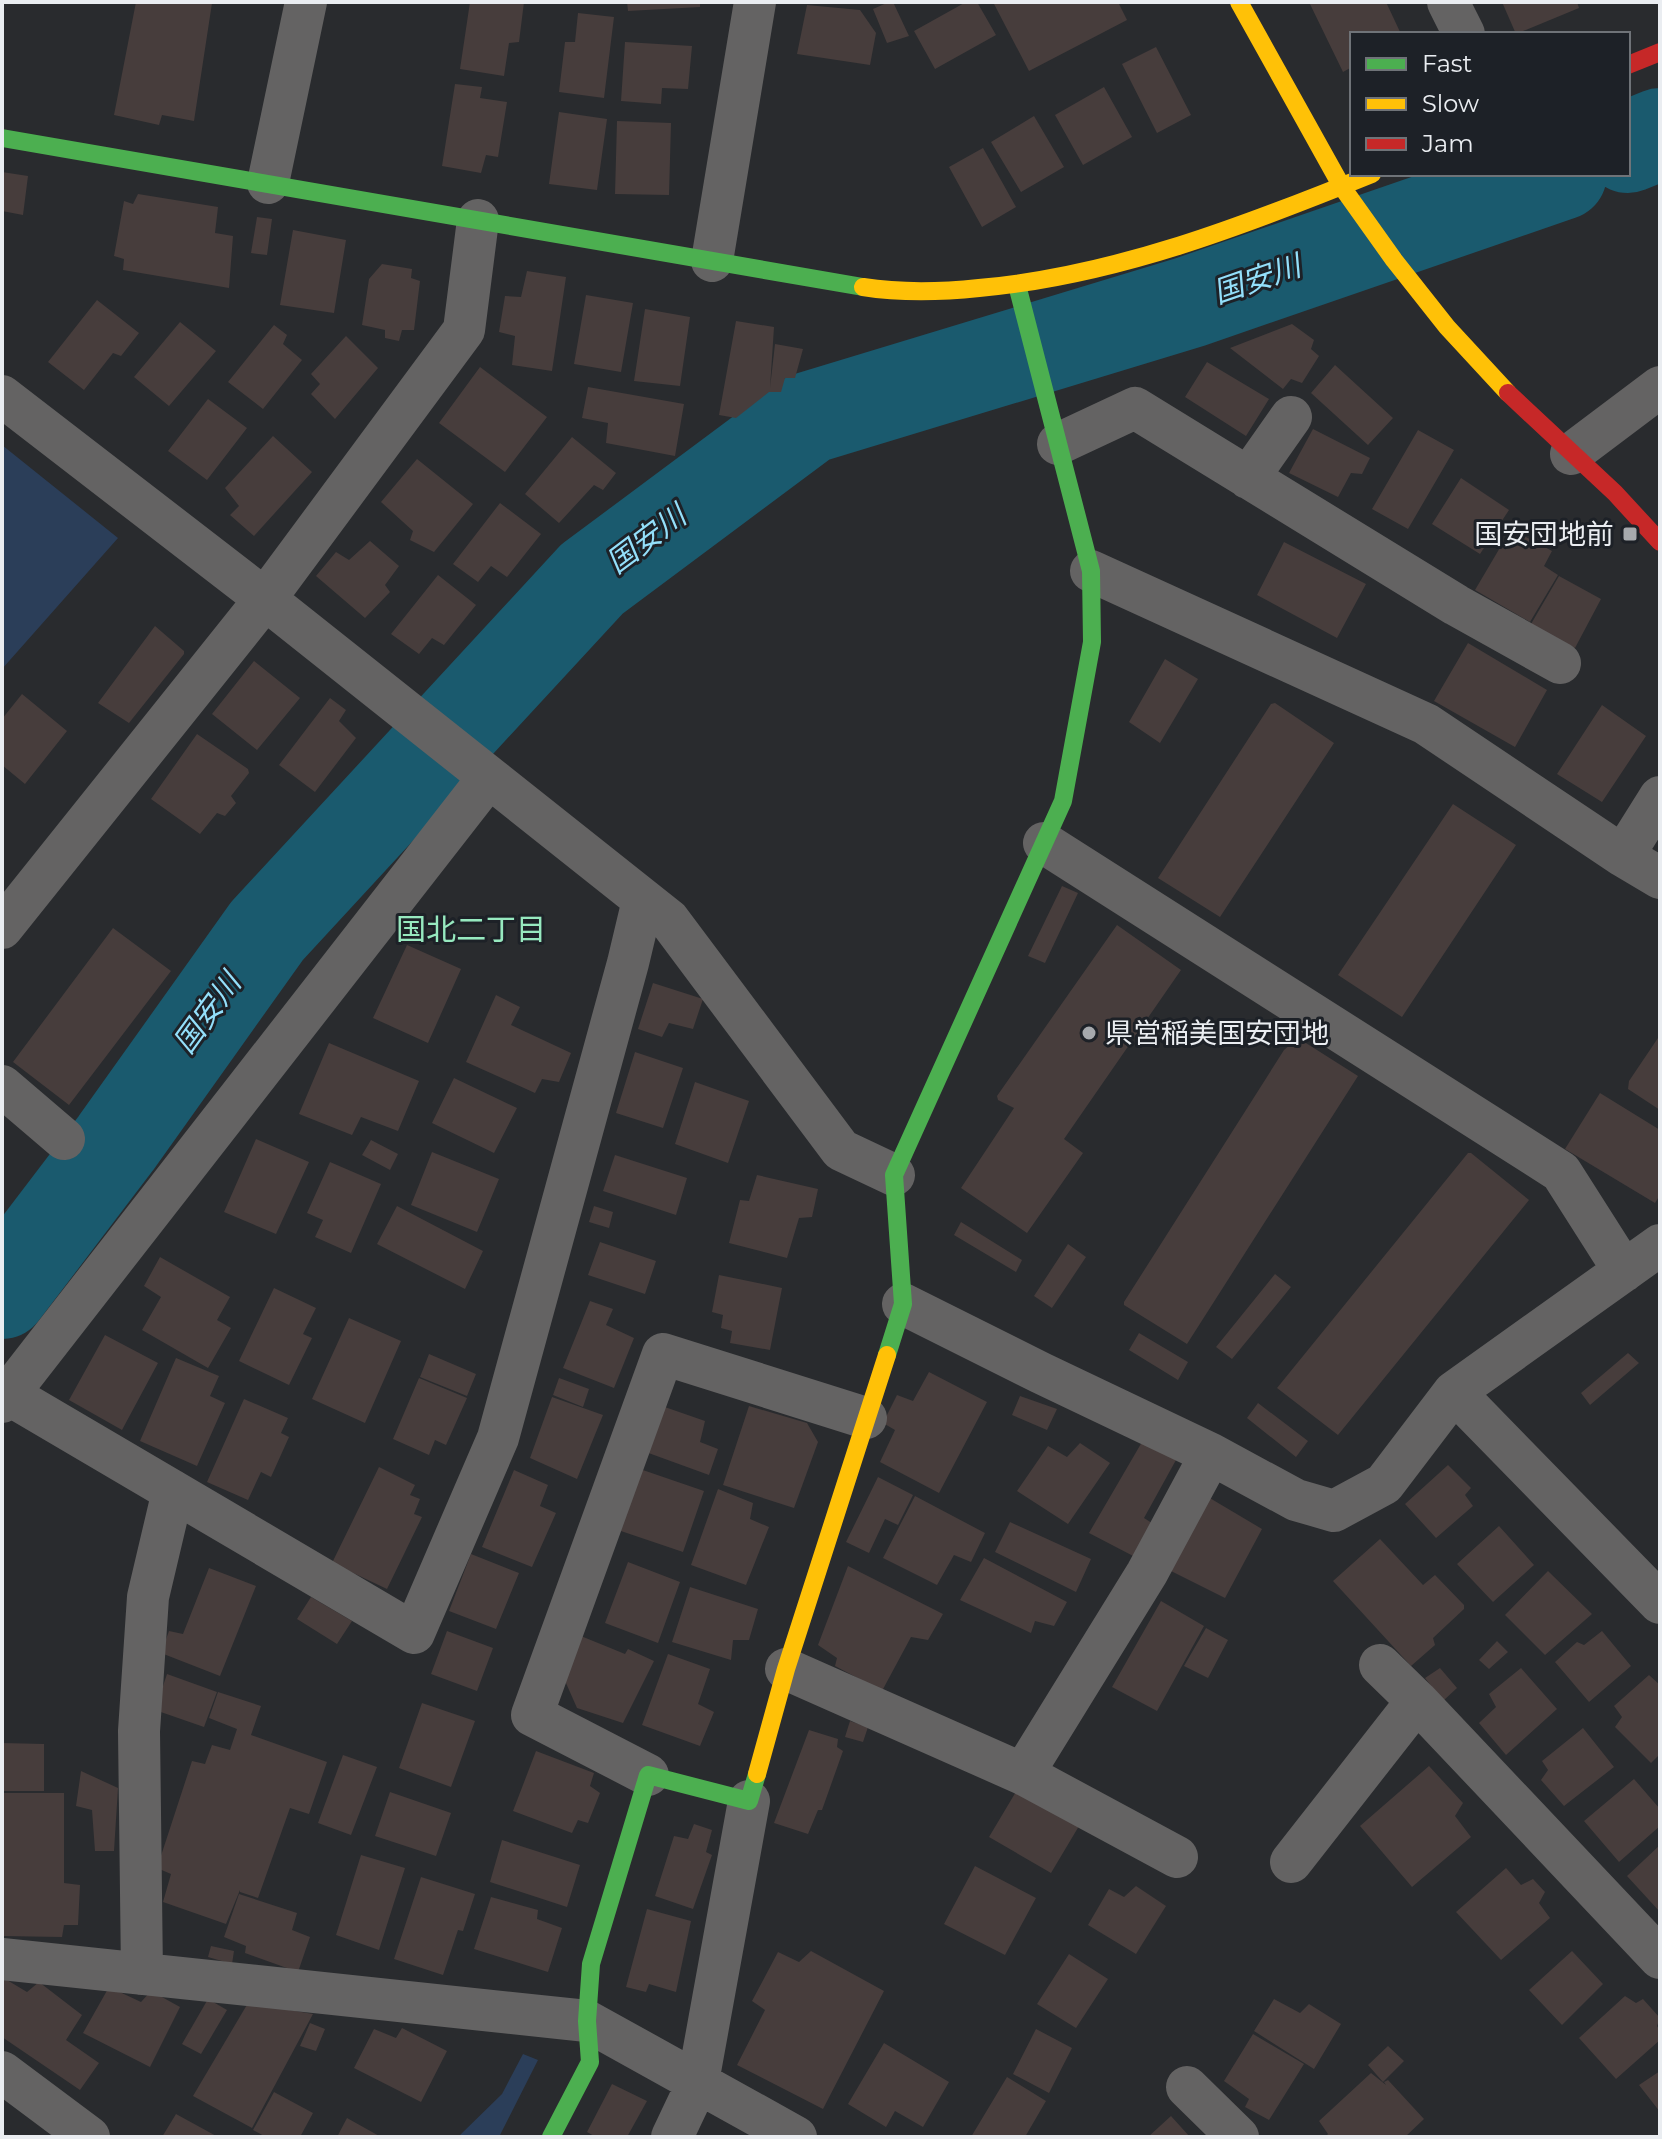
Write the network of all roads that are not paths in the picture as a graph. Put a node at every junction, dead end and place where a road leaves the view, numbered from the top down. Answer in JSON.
{"nodes":[{"id":1,"x":306,"y":2,"type":"edge"},
{"id":2,"x":755,"y":2,"type":"edge"},
{"id":3,"x":1239,"y":2,"type":"edge"},
{"id":4,"x":1448,"y":2,"type":"edge"},
{"id":5,"x":1463,"y":32,"type":"edge"},
{"id":6,"x":1660,"y":52,"type":"edge"},
{"id":7,"x":1630,"y":64,"type":"edge"},
{"id":8,"x":2,"y":138,"type":"edge"},
{"id":9,"x":1367,"y":176,"type":"edge"},
{"id":10,"x":268,"y":183,"type":"junction"},
{"id":11,"x":1342,"y":187,"type":"junction"},
{"id":12,"x":478,"y":220,"type":"junction"},
{"id":13,"x":712,"y":261,"type":"junction"},
{"id":14,"x":1017,"y":285,"type":"junction"},
{"id":15,"x":1660,"y":387,"type":"edge"},
{"id":16,"x":2,"y":396,"type":"edge"},
{"id":17,"x":1291,"y":417,"type":"dead end"},
{"id":18,"x":1058,"y":444,"type":"junction"},
{"id":19,"x":1571,"y":454,"type":"junction"},
{"id":20,"x":1248,"y":478,"type":"junction"},
{"id":21,"x":1660,"y":542,"type":"edge"},
{"id":22,"x":1091,"y":571,"type":"junction"},
{"id":23,"x":265,"y":599,"type":"junction"},
{"id":24,"x":1560,"y":663,"type":"dead end"},
{"id":25,"x":489,"y":777,"type":"junction"},
{"id":26,"x":1660,"y":797,"type":"edge"},
{"id":27,"x":1044,"y":843,"type":"junction"},
{"id":28,"x":1623,"y":856,"type":"junction"},
{"id":29,"x":1660,"y":878,"type":"edge"},
{"id":30,"x":643,"y":900,"type":"junction"},
{"id":31,"x":2,"y":928,"type":"edge"},
{"id":32,"x":2,"y":1086,"type":"edge"},
{"id":33,"x":64,"y":1139,"type":"dead end"},
{"id":34,"x":894,"y":1175,"type":"junction"},
{"id":35,"x":1660,"y":1245,"type":"edge"},
{"id":36,"x":1624,"y":1271,"type":"junction"},
{"id":37,"x":903,"y":1304,"type":"junction"},
{"id":38,"x":1454,"y":1392,"type":"junction"},
{"id":39,"x":5,"y":1398,"type":"edge"},
{"id":40,"x":866,"y":1418,"type":"junction"},
{"id":41,"x":1211,"y":1454,"type":"junction"},
{"id":42,"x":173,"y":1491,"type":"junction"},
{"id":43,"x":1660,"y":1603,"type":"edge"},
{"id":44,"x":1380,"y":1665,"type":"dead end"},
{"id":45,"x":786,"y":1669,"type":"junction"},
{"id":46,"x":1417,"y":1701,"type":"junction"},
{"id":47,"x":1023,"y":1774,"type":"junction"},
{"id":48,"x":648,"y":1775,"type":"junction"},
{"id":49,"x":749,"y":1801,"type":"junction"},
{"id":50,"x":1177,"y":1857,"type":"dead end"},
{"id":51,"x":1291,"y":1862,"type":"dead end"},
{"id":52,"x":1660,"y":1958,"type":"edge"},
{"id":53,"x":2,"y":1959,"type":"edge"},
{"id":54,"x":142,"y":1974,"type":"junction"},
{"id":55,"x":587,"y":2021,"type":"junction"},
{"id":56,"x":2,"y":2072,"type":"edge"},
{"id":57,"x":698,"y":2082,"type":"junction"},
{"id":58,"x":1187,"y":2087,"type":"dead end"},
{"id":59,"x":89,"y":2137,"type":"edge"},
{"id":60,"x":551,"y":2137,"type":"edge"},
{"id":61,"x":672,"y":2137,"type":"edge"},
{"id":62,"x":796,"y":2137,"type":"edge"},
{"id":63,"x":1238,"y":2137,"type":"edge"}],
"edges":[{"from":1,"to":10,"type":"street"},
{"from":2,"to":13,"type":"street"},
{"from":3,"to":11,"type":"street"},
{"from":4,"to":5,"type":"street"},
{"from":6,"to":7,"type":"street"},
{"from":8,"to":10,"type":"street"},
{"from":9,"to":11,"type":"street"},
{"from":10,"to":12,"type":"street"},
{"from":11,"to":14,"type":"street"},
{"from":11,"to":19,"type":"street"},
{"from":12,"to":13,"type":"street"},
{"from":12,"to":23,"type":"street"},
{"from":13,"to":14,"type":"street"},
{"from":14,"to":18,"type":"street"},
{"from":15,"to":19,"type":"street"},
{"from":16,"to":23,"type":"street"},
{"from":17,"to":20,"type":"street"},
{"from":18,"to":20,"type":"street"},
{"from":18,"to":22,"type":"street"},
{"from":19,"to":21,"type":"street"},
{"from":20,"to":24,"type":"street"},
{"from":22,"to":27,"type":"street"},
{"from":22,"to":28,"type":"street"},
{"from":23,"to":25,"type":"street"},
{"from":23,"to":31,"type":"street"},
{"from":25,"to":30,"type":"street"},
{"from":25,"to":39,"type":"street"},
{"from":26,"to":28,"type":"street"},
{"from":27,"to":34,"type":"street"},
{"from":27,"to":36,"type":"street"},
{"from":28,"to":29,"type":"street"},
{"from":30,"to":34,"type":"street"},
{"from":30,"to":42,"type":"street"},
{"from":32,"to":33,"type":"street"},
{"from":34,"to":37,"type":"street"},
{"from":35,"to":36,"type":"street"},
{"from":36,"to":38,"type":"street"},
{"from":37,"to":40,"type":"street"},
{"from":37,"to":41,"type":"street"},
{"from":38,"to":41,"type":"street"},
{"from":38,"to":43,"type":"street"},
{"from":39,"to":42,"type":"street"},
{"from":40,"to":45,"type":"street"},
{"from":40,"to":48,"type":"street"},
{"from":41,"to":47,"type":"street"},
{"from":42,"to":54,"type":"street"},
{"from":44,"to":46,"type":"street"},
{"from":45,"to":47,"type":"street"},
{"from":45,"to":49,"type":"street"},
{"from":46,"to":51,"type":"street"},
{"from":46,"to":52,"type":"street"},
{"from":47,"to":50,"type":"street"},
{"from":48,"to":49,"type":"street"},
{"from":48,"to":55,"type":"street"},
{"from":49,"to":57,"type":"street"},
{"from":53,"to":54,"type":"street"},
{"from":54,"to":55,"type":"street"},
{"from":55,"to":57,"type":"street"},
{"from":55,"to":60,"type":"street"},
{"from":56,"to":59,"type":"street"},
{"from":57,"to":61,"type":"street"},
{"from":57,"to":62,"type":"street"},
{"from":58,"to":63,"type":"street"}]}
